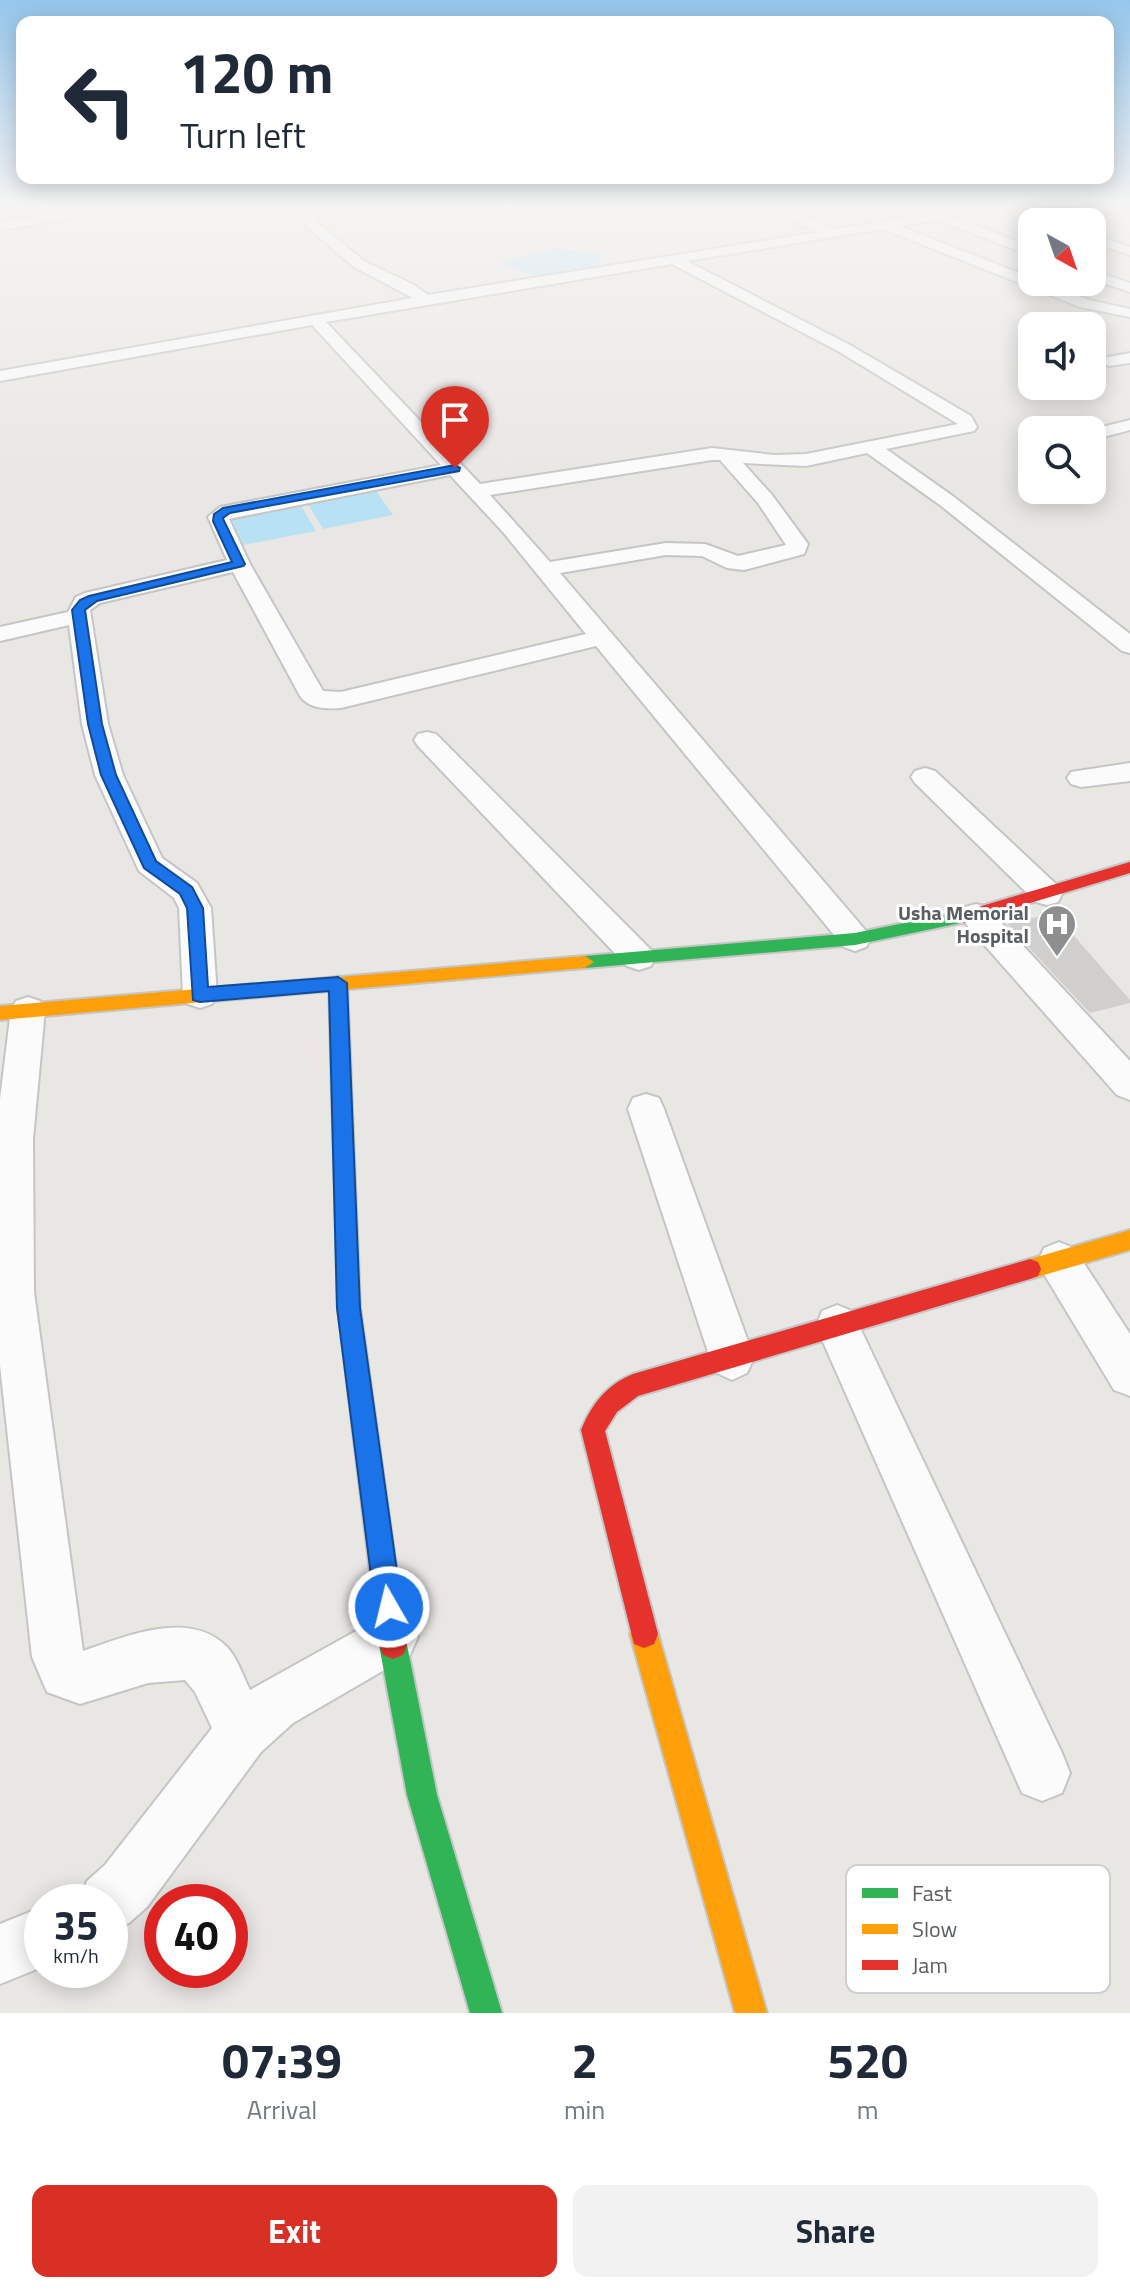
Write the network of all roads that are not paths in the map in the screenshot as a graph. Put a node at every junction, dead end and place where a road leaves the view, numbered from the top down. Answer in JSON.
{"nodes":[{"id":1,"x":420,"y":301,"type":"edge"},
{"id":2,"x":754,"y":301,"type":"edge"},
{"id":3,"x":1077,"y":301,"type":"edge"},
{"id":4,"x":1130,"y":313,"type":"edge"},
{"id":5,"x":317,"y":321,"type":"junction"},
{"id":6,"x":1130,"y":358,"type":"edge"},
{"id":7,"x":1109,"y":361,"type":"dead end"},
{"id":8,"x":0,"y":376,"type":"edge"},
{"id":9,"x":1130,"y":425,"type":"edge"},
{"id":10,"x":1106,"y":431,"type":"edge"},
{"id":11,"x":872,"y":448,"type":"junction"},
{"id":12,"x":725,"y":455,"type":"junction"},
{"id":13,"x":455,"y":468,"type":"junction"},
{"id":14,"x":476,"y":491,"type":"junction"},
{"id":15,"x":239,"y":564,"type":"junction"},
{"id":16,"x":546,"y":569,"type":"junction"},
{"id":17,"x":79,"y":616,"type":"junction"},
{"id":18,"x":0,"y":634,"type":"edge"},
{"id":19,"x":601,"y":638,"type":"junction"},
{"id":20,"x":1130,"y":646,"type":"edge"},
{"id":21,"x":427,"y":740,"type":"dead end"},
{"id":22,"x":1130,"y":772,"type":"edge"},
{"id":23,"x":925,"y":777,"type":"dead end"},
{"id":24,"x":1081,"y":778,"type":"dead end"},
{"id":25,"x":1130,"y":867,"type":"edge"},
{"id":26,"x":1047,"y":894,"type":"junction"},
{"id":27,"x":976,"y":915,"type":"junction"},
{"id":28,"x":855,"y":939,"type":"junction"},
{"id":29,"x":639,"y":958,"type":"junction"},
{"id":30,"x":338,"y":983,"type":"junction"},
{"id":31,"x":200,"y":995,"type":"junction"},
{"id":32,"x":14,"y":1012,"type":"edge"},
{"id":33,"x":1130,"y":1085,"type":"edge"},
{"id":34,"x":646,"y":1109,"type":"dead end"},
{"id":35,"x":1130,"y":1240,"type":"edge"},
{"id":36,"x":1059,"y":1261,"type":"junction"},
{"id":37,"x":837,"y":1326,"type":"junction"},
{"id":38,"x":732,"y":1358,"type":"junction"},
{"id":39,"x":1130,"y":1374,"type":"edge"},
{"id":40,"x":392,"y":1637,"type":"junction"},
{"id":41,"x":242,"y":1733,"type":"junction"},
{"id":42,"x":1042,"y":1773,"type":"dead end"},
{"id":43,"x":128,"y":1884,"type":"edge"},
{"id":44,"x":24,"y":1944,"type":"edge"},
{"id":45,"x":0,"y":1954,"type":"edge"},
{"id":46,"x":486,"y":2013,"type":"edge"},
{"id":47,"x":751,"y":2013,"type":"edge"}],
"edges":[{"from":1,"to":5,"type":"street"},
{"from":2,"to":11,"type":"street"},
{"from":3,"to":4,"type":"street"},
{"from":5,"to":8,"type":"street"},
{"from":5,"to":13,"type":"street"},
{"from":6,"to":7,"type":"street"},
{"from":9,"to":10,"type":"street"},
{"from":11,"to":12,"type":"street"},
{"from":11,"to":20,"type":"street"},
{"from":12,"to":14,"type":"street"},
{"from":12,"to":16,"type":"street"},
{"from":13,"to":14,"type":"street"},
{"from":13,"to":15,"type":"street"},
{"from":14,"to":16,"type":"street"},
{"from":15,"to":17,"type":"street"},
{"from":15,"to":19,"type":"street"},
{"from":16,"to":19,"type":"street"},
{"from":17,"to":18,"type":"street"},
{"from":17,"to":31,"type":"street"},
{"from":19,"to":28,"type":"street"},
{"from":21,"to":29,"type":"street"},
{"from":22,"to":24,"type":"street"},
{"from":23,"to":26,"type":"street"},
{"from":25,"to":26,"type":"street"},
{"from":26,"to":27,"type":"street"},
{"from":27,"to":28,"type":"street"},
{"from":27,"to":33,"type":"street"},
{"from":28,"to":29,"type":"street"},
{"from":29,"to":30,"type":"street"},
{"from":30,"to":31,"type":"street"},
{"from":30,"to":40,"type":"street"},
{"from":31,"to":32,"type":"street"},
{"from":32,"to":41,"type":"street"},
{"from":34,"to":38,"type":"street"},
{"from":35,"to":36,"type":"street"},
{"from":36,"to":37,"type":"street"},
{"from":36,"to":39,"type":"street"},
{"from":37,"to":38,"type":"street"},
{"from":37,"to":42,"type":"street"},
{"from":38,"to":47,"type":"street"},
{"from":40,"to":41,"type":"street"},
{"from":40,"to":46,"type":"street"},
{"from":41,"to":43,"type":"street"},
{"from":44,"to":45,"type":"street"}]}
